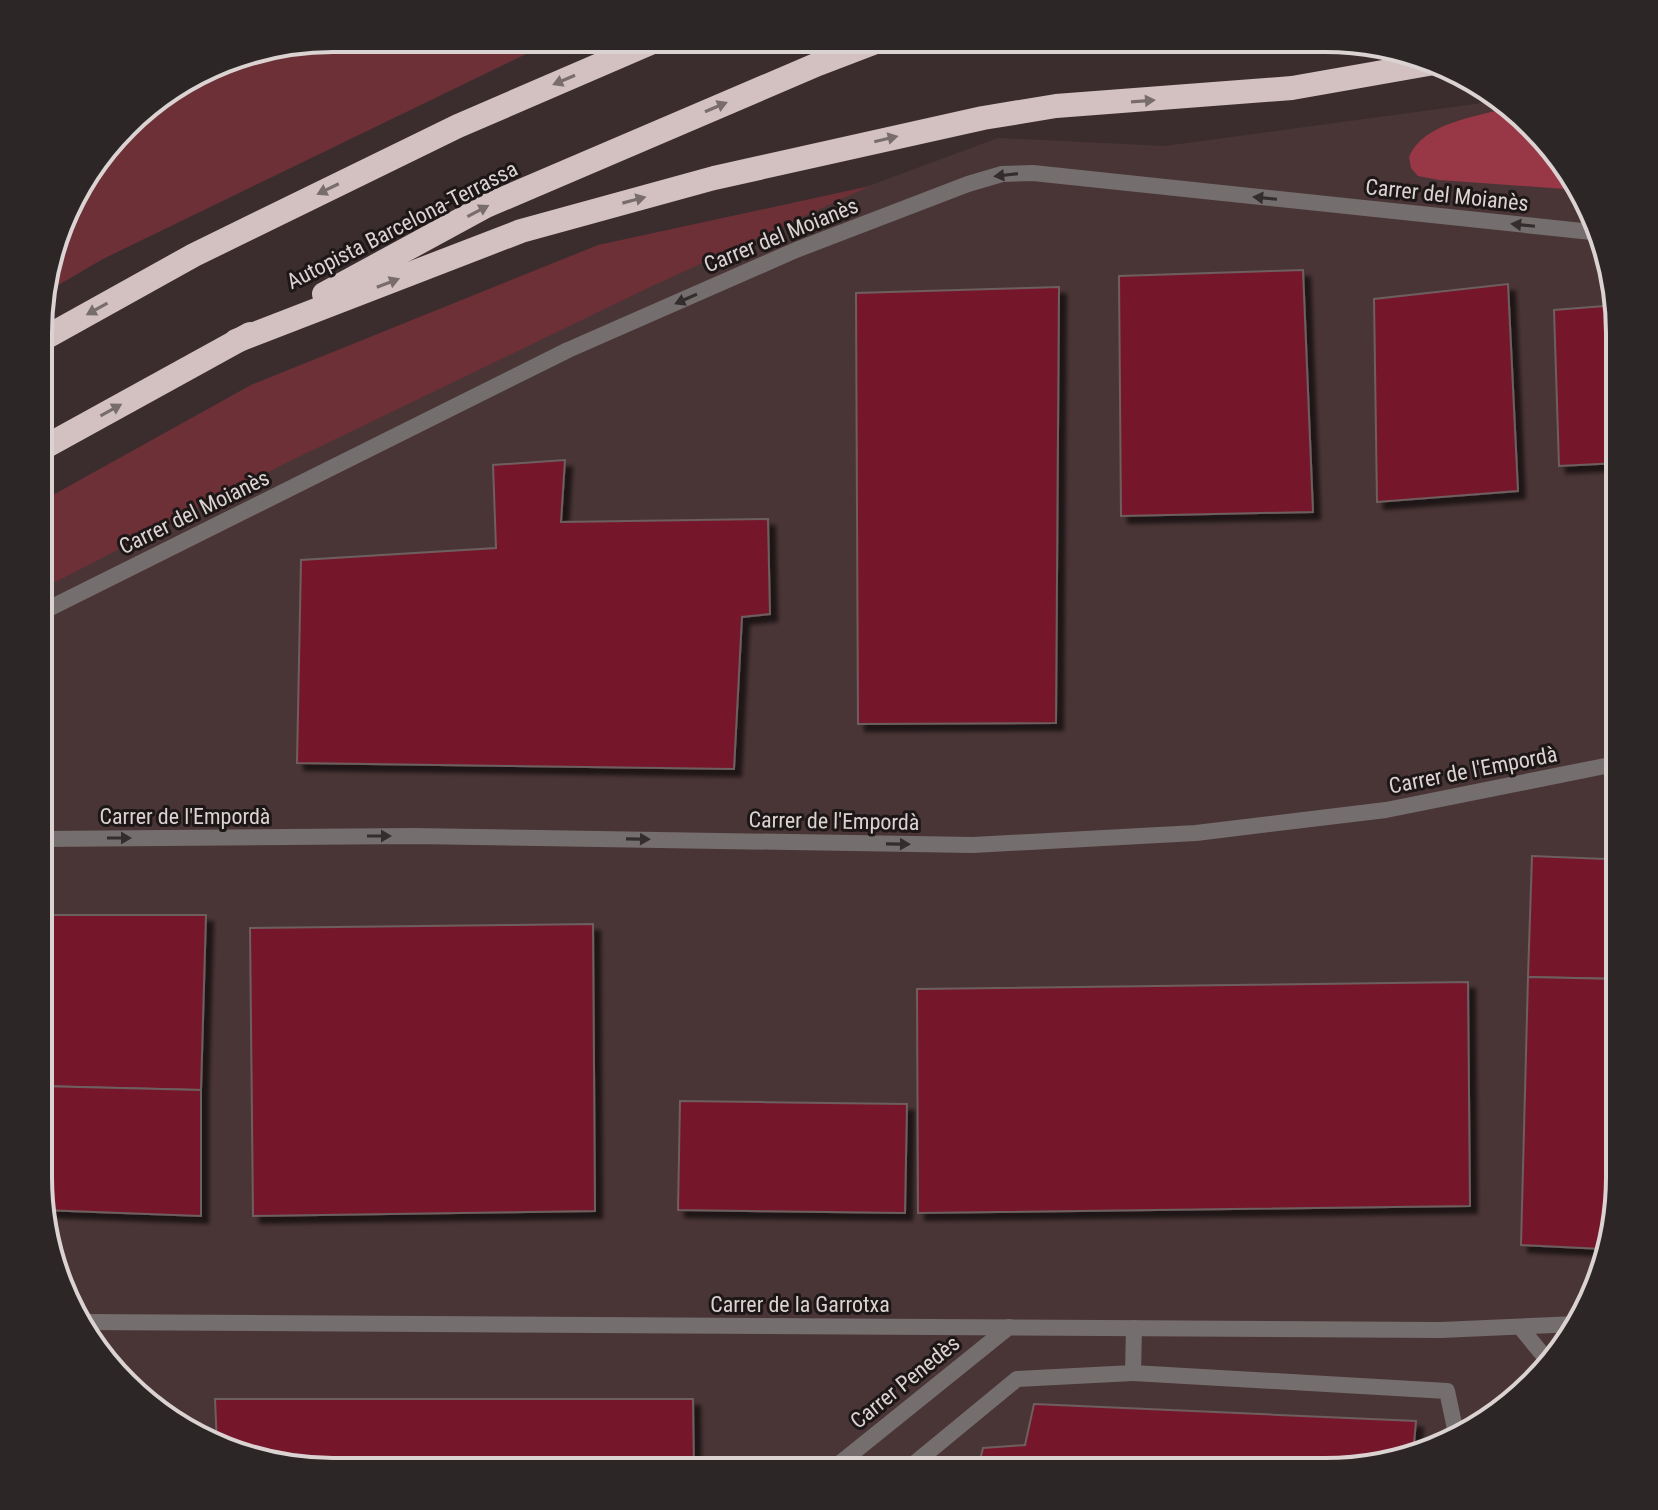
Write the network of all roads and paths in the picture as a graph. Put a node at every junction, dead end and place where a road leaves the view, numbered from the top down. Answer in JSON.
{"nodes":[{"id":1,"x":629,"y":52,"type":"edge"},
{"id":2,"x":848,"y":53,"type":"edge"},
{"id":3,"x":1414,"y":67,"type":"edge"},
{"id":4,"x":1587,"y":232,"type":"edge"},
{"id":5,"x":52,"y":334,"type":"edge"},
{"id":6,"x":236,"y":341,"type":"junction"},
{"id":7,"x":52,"y":443,"type":"edge"},
{"id":8,"x":52,"y":607,"type":"edge"},
{"id":9,"x":1606,"y":766,"type":"edge"},
{"id":10,"x":53,"y":839,"type":"edge"},
{"id":11,"x":93,"y":1322,"type":"edge"},
{"id":12,"x":1564,"y":1325,"type":"edge"},
{"id":13,"x":1009,"y":1327,"type":"junction"},
{"id":14,"x":1520,"y":1327,"type":"junction"},
{"id":15,"x":1134,"y":1328,"type":"junction"},
{"id":16,"x":1543,"y":1354,"type":"edge"},
{"id":17,"x":1133,"y":1373,"type":"junction"},
{"id":18,"x":1454,"y":1426,"type":"edge"},
{"id":19,"x":847,"y":1457,"type":"edge"},
{"id":20,"x":922,"y":1457,"type":"edge"}],
"edges":[{"from":1,"to":5,"type":"highway","one_way":true},
{"from":6,"to":2,"type":"highway","name":"Autopista Barcelona-Terrassa","one_way":true},
{"from":6,"to":3,"type":"highway","one_way":true},
{"from":4,"to":8,"type":"street","name":"Carrer del Moianès","one_way":true},
{"from":7,"to":6,"type":"highway","name":"Autopista Barcelona-Terrassa","one_way":true},
{"from":10,"to":9,"type":"street","name":"Carrer de l'Empordà","one_way":true},
{"from":11,"to":13,"type":"street","name":"Carrer de la Garrotxa"},
{"from":12,"to":14,"type":"street","name":"Carrer de la Garrotxa"},
{"from":13,"to":15,"type":"street","name":"Carrer de la Garrotxa"},
{"from":13,"to":19,"type":"street","name":"Carrer Penedès"},
{"from":14,"to":15,"type":"street","name":"Carrer de la Garrotxa"},
{"from":14,"to":16,"type":"street"},
{"from":15,"to":17,"type":"street"},
{"from":17,"to":18,"type":"street"},
{"from":17,"to":20,"type":"street"}]}
